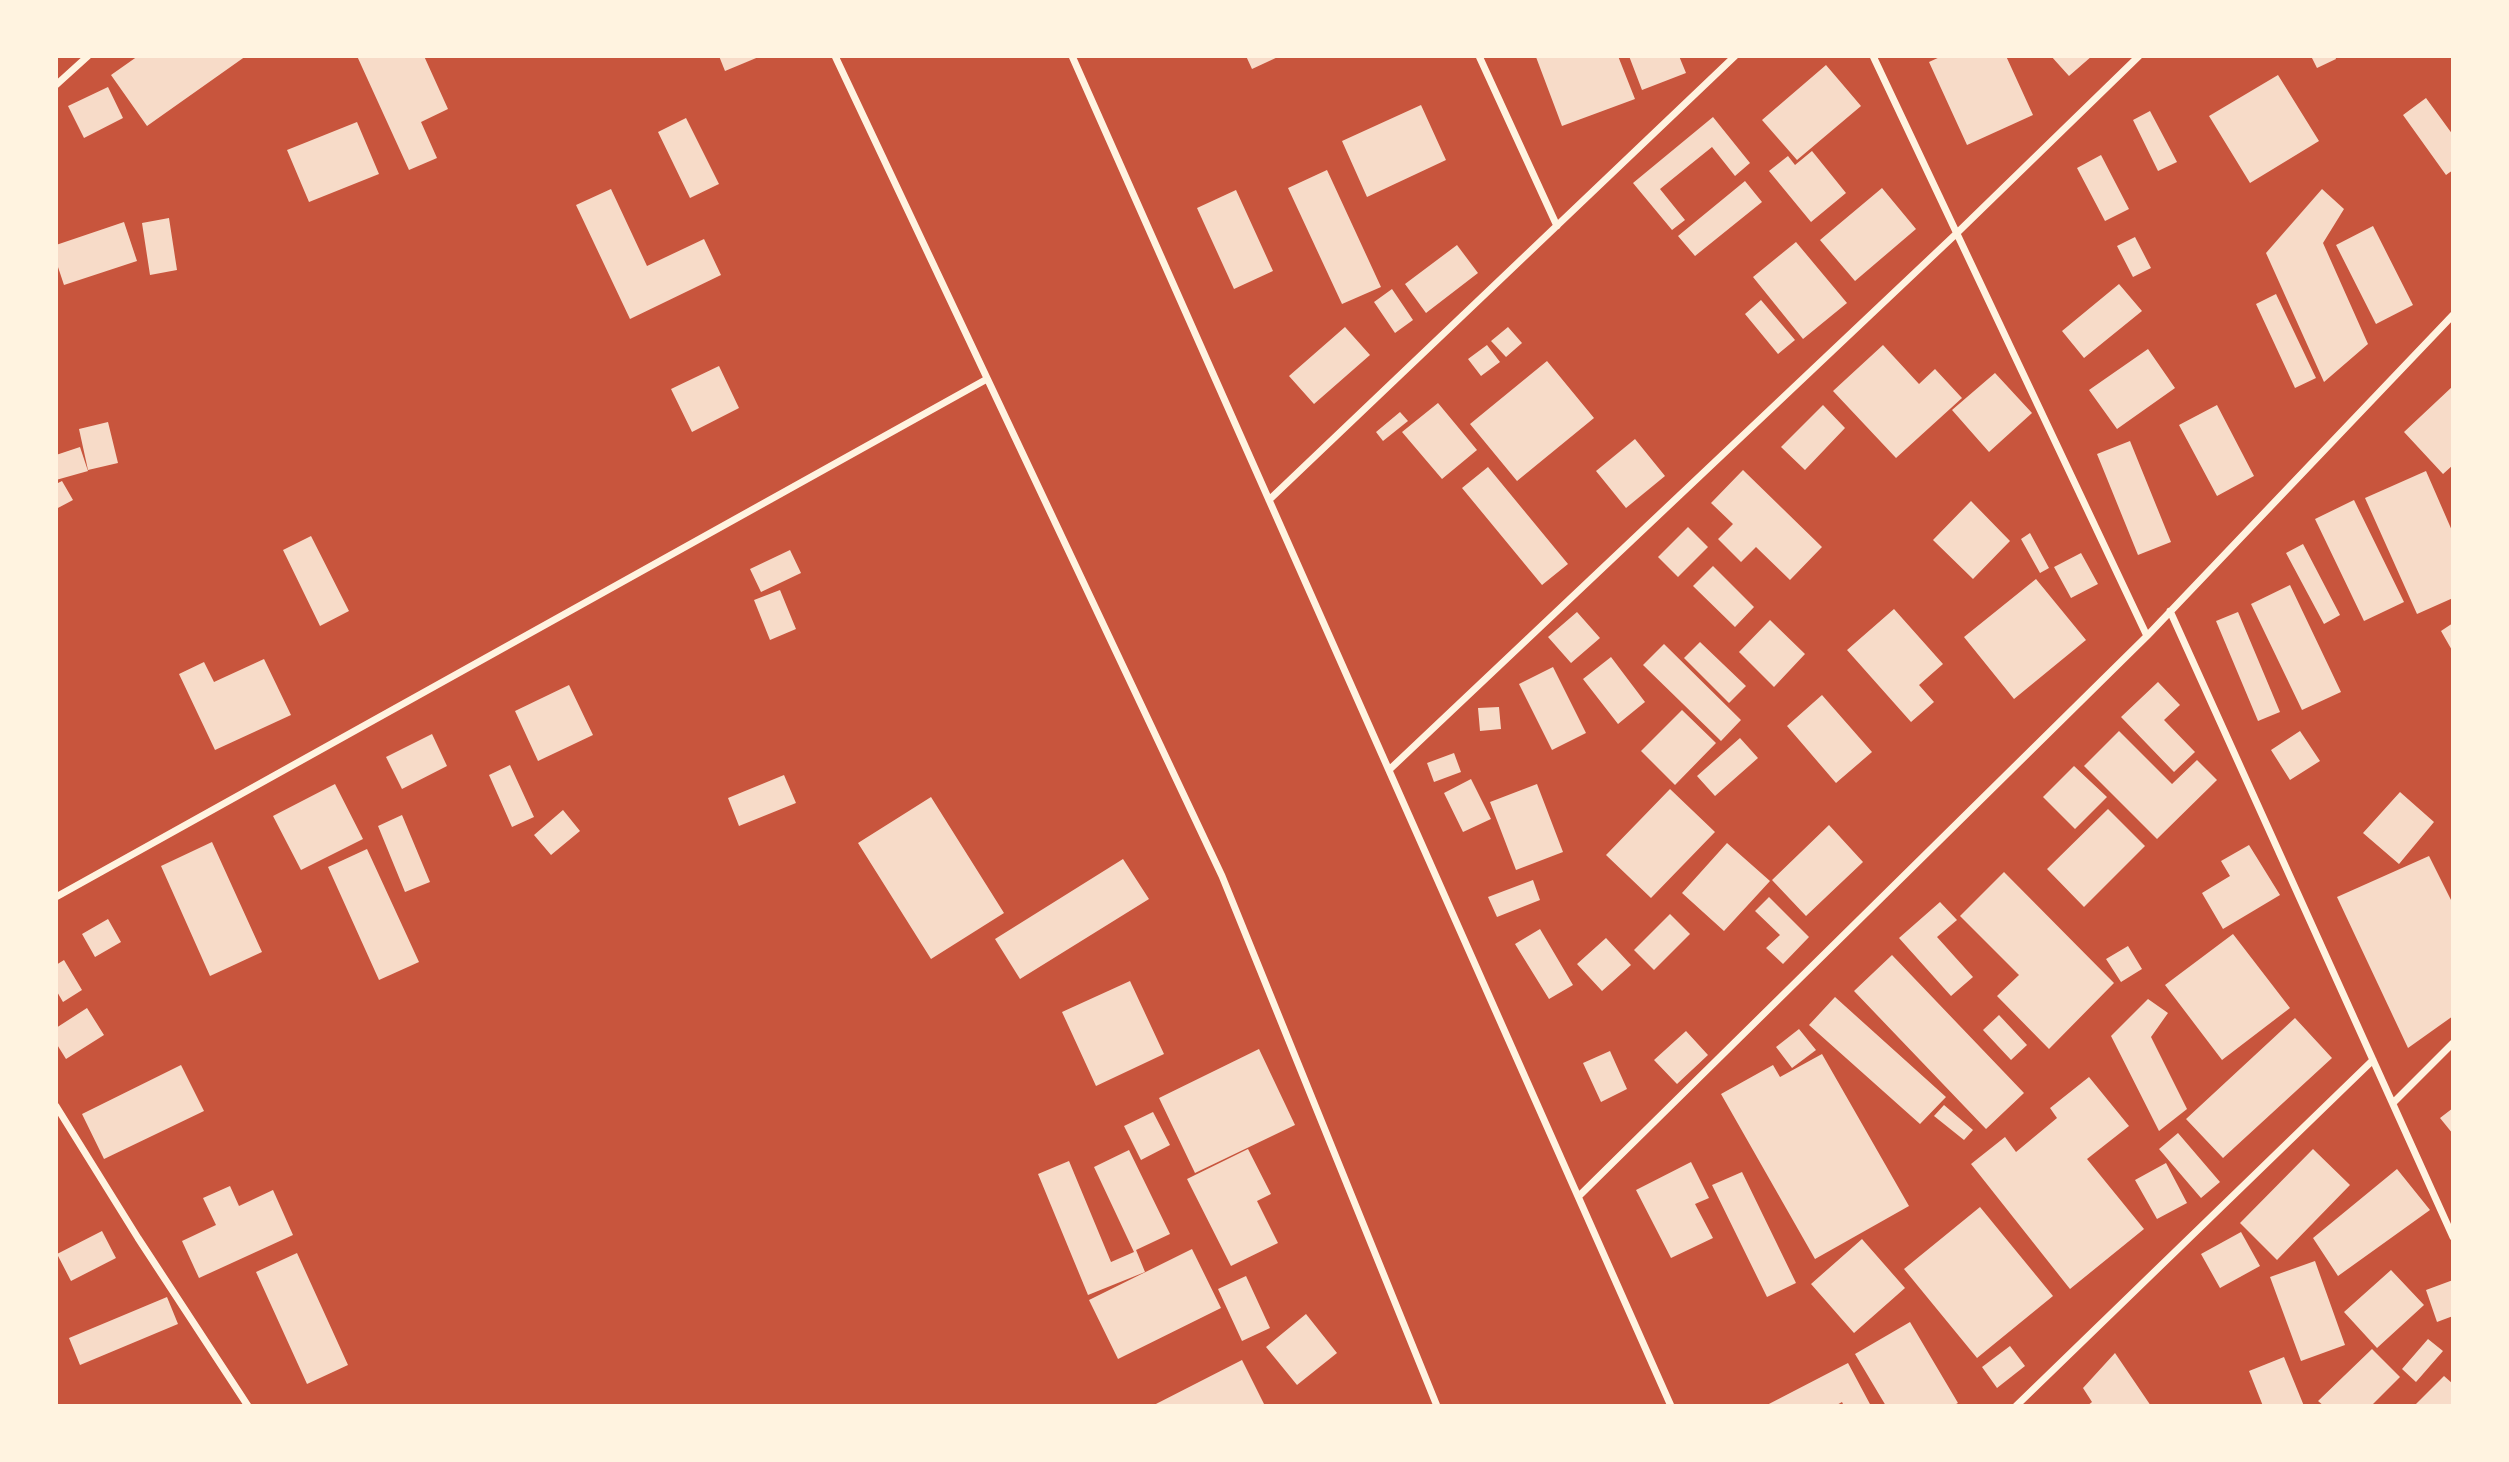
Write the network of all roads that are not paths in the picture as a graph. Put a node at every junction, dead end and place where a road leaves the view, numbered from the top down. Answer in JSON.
{"nodes":[{"id":1,"x":88,"y":56,"type":"edge"},
{"id":2,"x":835,"y":56,"type":"edge"},
{"id":3,"x":1072,"y":56,"type":"edge"},
{"id":4,"x":1479,"y":56,"type":"edge"},
{"id":5,"x":1735,"y":56,"type":"edge"},
{"id":6,"x":1873,"y":56,"type":"edge"},
{"id":7,"x":2140,"y":56,"type":"edge"},
{"id":8,"x":56,"y":85,"type":"edge"},
{"id":9,"x":1557,"y":226,"type":"junction"},
{"id":10,"x":1956,"y":233,"type":"junction"},
{"id":11,"x":2453,"y":315,"type":"edge"},
{"id":12,"x":987,"y":379,"type":"junction"},
{"id":13,"x":1269,"y":499,"type":"junction"},
{"id":14,"x":2170,"y":611,"type":"junction"},
{"id":15,"x":2147,"y":636,"type":"junction"},
{"id":16,"x":1389,"y":770,"type":"junction"},
{"id":17,"x":56,"y":897,"type":"edge"},
{"id":18,"x":2453,"y":1043,"type":"edge"},
{"id":19,"x":2373,"y":1060,"type":"junction"},
{"id":20,"x":2393,"y":1103,"type":"junction"},
{"id":21,"x":56,"y":1106,"type":"edge"},
{"id":22,"x":1579,"y":1196,"type":"junction"},
{"id":23,"x":2453,"y":1237,"type":"edge"},
{"id":24,"x":248,"y":1406,"type":"edge"},
{"id":25,"x":1437,"y":1406,"type":"edge"},
{"id":26,"x":1671,"y":1406,"type":"edge"},
{"id":27,"x":2016,"y":1406,"type":"edge"}],
"edges":[{"from":1,"to":8,"type":"street"},
{"from":2,"to":12,"type":"street"},
{"from":3,"to":13,"type":"street"},
{"from":4,"to":9,"type":"street"},
{"from":5,"to":9,"type":"street"},
{"from":6,"to":10,"type":"street"},
{"from":7,"to":10,"type":"street"},
{"from":9,"to":13,"type":"street"},
{"from":10,"to":15,"type":"street"},
{"from":10,"to":16,"type":"street"},
{"from":11,"to":14,"type":"street"},
{"from":12,"to":17,"type":"street"},
{"from":12,"to":25,"type":"street"},
{"from":13,"to":16,"type":"street"},
{"from":14,"to":15,"type":"street"},
{"from":14,"to":19,"type":"street"},
{"from":15,"to":22,"type":"street"},
{"from":16,"to":22,"type":"street"},
{"from":18,"to":20,"type":"street"},
{"from":19,"to":20,"type":"street"},
{"from":19,"to":27,"type":"street"},
{"from":20,"to":23,"type":"street"},
{"from":21,"to":24,"type":"street"},
{"from":22,"to":26,"type":"street"}]}
